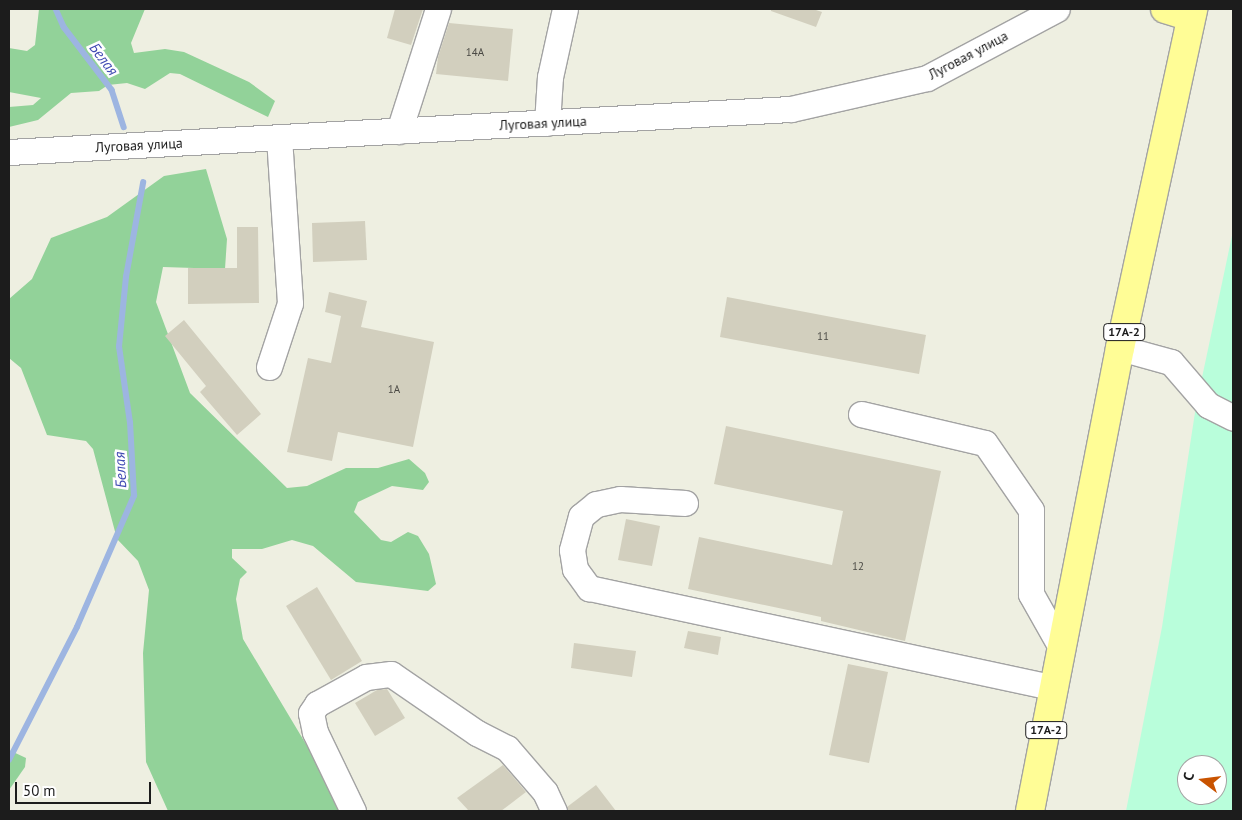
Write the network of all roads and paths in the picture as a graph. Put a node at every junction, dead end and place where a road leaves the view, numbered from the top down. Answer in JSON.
{"nodes":[{"id":1,"x":438,"y":9,"type":"edge"},
{"id":2,"x":565,"y":9,"type":"edge"},
{"id":3,"x":1057,"y":9,"type":"edge"},
{"id":4,"x":1165,"y":9,"type":"edge"},
{"id":5,"x":1192,"y":13,"type":"edge"},
{"id":6,"x":547,"y":123,"type":"junction"},
{"id":7,"x":399,"y":131,"type":"junction"},
{"id":8,"x":279,"y":138,"type":"junction"},
{"id":9,"x":9,"y":152,"type":"edge"},
{"id":10,"x":1120,"y":348,"type":"junction"},
{"id":11,"x":269,"y":367,"type":"dead end"},
{"id":12,"x":861,"y":414,"type":"dead end"},
{"id":13,"x":1233,"y":418,"type":"edge"},
{"id":14,"x":685,"y":503,"type":"dead end"},
{"id":15,"x":1062,"y":649,"type":"junction"},
{"id":16,"x":1054,"y":688,"type":"junction"},
{"id":17,"x":352,"y":811,"type":"edge"},
{"id":18,"x":554,"y":811,"type":"edge"},
{"id":19,"x":1030,"y":811,"type":"edge"}],
"edges":[{"from":1,"to":7,"type":"street"},
{"from":2,"to":6,"type":"street"},
{"from":3,"to":6,"type":"street","name":"Луговая улица"},
{"from":4,"to":5,"type":"main road"},
{"from":5,"to":10,"type":"main road","number":"17А-2"},
{"from":6,"to":7,"type":"street","name":"Луговая улица"},
{"from":7,"to":8,"type":"street","name":"Луговая улица"},
{"from":8,"to":9,"type":"street","name":"Луговая улица"},
{"from":8,"to":11,"type":"street"},
{"from":10,"to":13,"type":"street"},
{"from":10,"to":15,"type":"main road","number":"17А-2"},
{"from":12,"to":15,"type":"street"},
{"from":14,"to":16,"type":"street"},
{"from":15,"to":16,"type":"main road","number":"17А-2"},
{"from":16,"to":19,"type":"main road","number":"17А-2"},
{"from":17,"to":18,"type":"street"}]}
